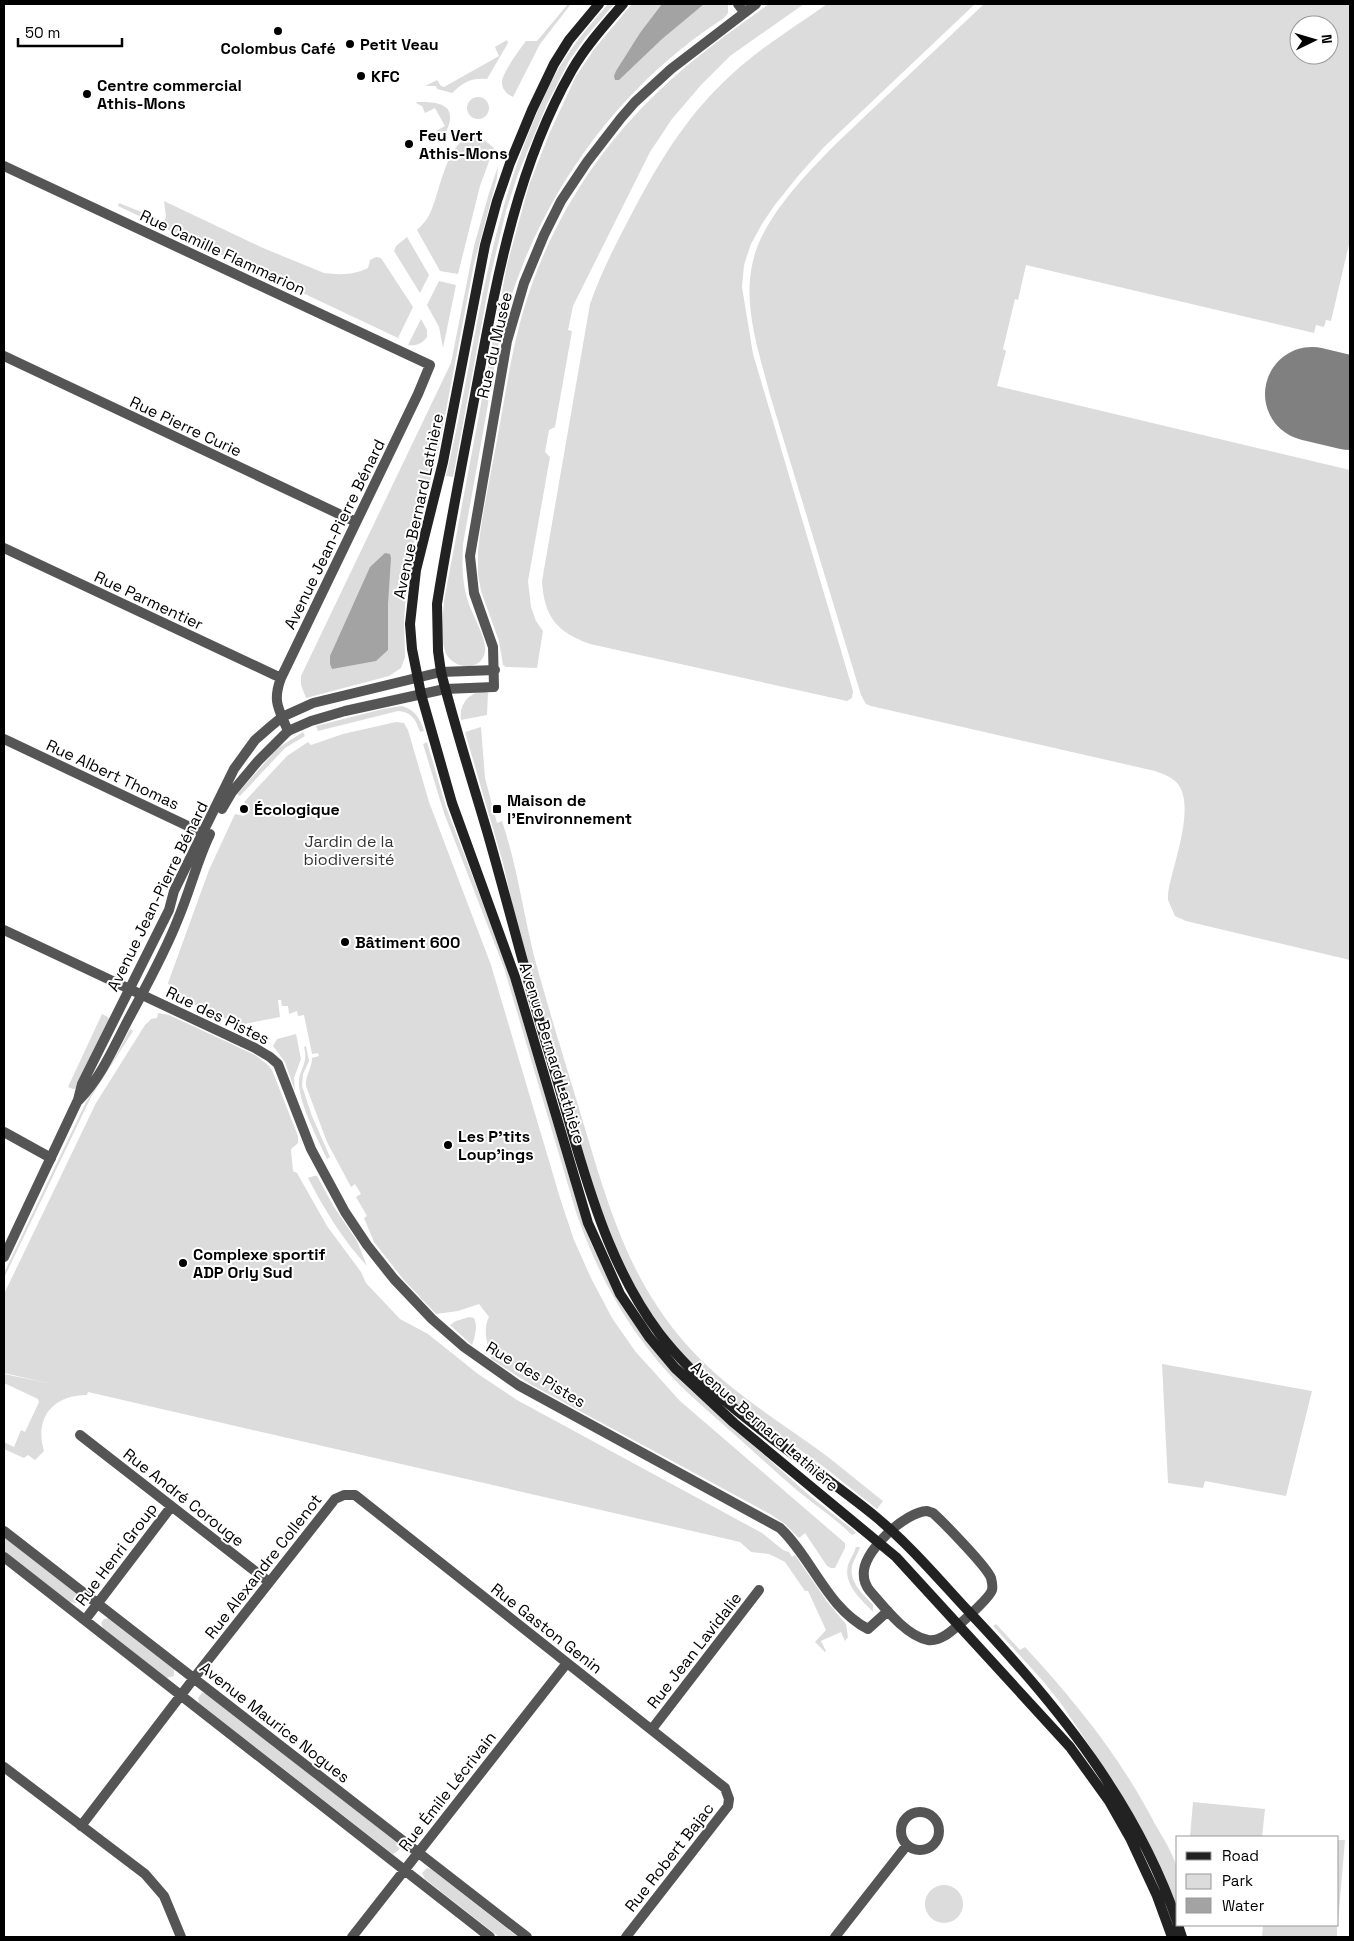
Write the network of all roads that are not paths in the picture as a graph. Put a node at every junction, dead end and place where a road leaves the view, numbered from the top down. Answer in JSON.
{"nodes":[{"id":1,"x":599,"y":4,"type":"edge"},
{"id":2,"x":623,"y":4,"type":"edge"},
{"id":3,"x":756,"y":4,"type":"edge"},
{"id":4,"x":741,"y":8,"type":"edge"},
{"id":5,"x":4,"y":166,"type":"edge"},
{"id":6,"x":4,"y":356,"type":"edge"},
{"id":7,"x":430,"y":365,"type":"joint"},
{"id":8,"x":356,"y":522,"type":"junction"},
{"id":9,"x":4,"y":548,"type":"edge"},
{"id":10,"x":494,"y":670,"type":"junction"},
{"id":11,"x":441,"y":672,"type":"junction"},
{"id":12,"x":417,"y":677,"type":"junction"},
{"id":13,"x":281,"y":678,"type":"junction"},
{"id":14,"x":494,"y":687,"type":"joint"},
{"id":15,"x":445,"y":689,"type":"junction"},
{"id":16,"x":421,"y":694,"type":"junction"},
{"id":17,"x":282,"y":717,"type":"junction"},
{"id":18,"x":288,"y":731,"type":"junction"},
{"id":19,"x":4,"y":739,"type":"edge"},
{"id":20,"x":206,"y":834,"type":"junction"},
{"id":21,"x":4,"y":930,"type":"edge"},
{"id":22,"x":129,"y":989,"type":"junction"},
{"id":23,"x":142,"y":995,"type":"junction"},
{"id":24,"x":78,"y":1100,"type":"junction"},
{"id":25,"x":4,"y":1132,"type":"edge"},
{"id":26,"x":51,"y":1158,"type":"junction"},
{"id":27,"x":4,"y":1257,"type":"edge"},
{"id":28,"x":80,"y":1435,"type":"dead end"},
{"id":29,"x":344,"y":1495,"type":"joint"},
{"id":30,"x":171,"y":1507,"type":"junction"},
{"id":31,"x":891,"y":1530,"type":"junction"},
{"id":32,"x":4,"y":1531,"type":"edge"},
{"id":33,"x":880,"y":1542,"type":"junction"},
{"id":34,"x":4,"y":1557,"type":"edge"},
{"id":35,"x":269,"y":1582,"type":"junction"},
{"id":36,"x":759,"y":1590,"type":"dead end"},
{"id":37,"x":97,"y":1604,"type":"junction"},
{"id":38,"x":888,"y":1611,"type":"junction"},
{"id":39,"x":970,"y":1613,"type":"junction"},
{"id":40,"x":84,"y":1620,"type":"junction"},
{"id":41,"x":958,"y":1624,"type":"junction"},
{"id":42,"x":567,"y":1663,"type":"junction"},
{"id":43,"x":194,"y":1678,"type":"junction"},
{"id":44,"x":181,"y":1695,"type":"junction"},
{"id":45,"x":652,"y":1729,"type":"junction"},
{"id":46,"x":4,"y":1767,"type":"edge"},
{"id":47,"x":728,"y":1794,"type":"joint"},
{"id":48,"x":81,"y":1826,"type":"junction"},
{"id":49,"x":907,"y":1845,"type":"dead end"},
{"id":50,"x":418,"y":1852,"type":"junction"},
{"id":51,"x":404,"y":1870,"type":"junction"},
{"id":52,"x":1176,"y":1919,"type":"edge"},
{"id":53,"x":181,"y":1937,"type":"edge"},
{"id":54,"x":352,"y":1937,"type":"edge"},
{"id":55,"x":490,"y":1937,"type":"edge"},
{"id":56,"x":527,"y":1937,"type":"edge"},
{"id":57,"x":626,"y":1937,"type":"edge"},
{"id":58,"x":835,"y":1937,"type":"edge"},
{"id":59,"x":1172,"y":1937,"type":"edge"}],
"edges":[{"from":1,"to":12,"type":"main road","name":"Avenue Bernard Lathière"},
{"from":2,"to":11,"type":"main road","name":"Avenue Bernard Lathière"},
{"from":3,"to":4,"type":"street","name":"Rue du Musée"},
{"from":4,"to":10,"type":"street","name":"Rue du Musée"},
{"from":5,"to":7,"type":"street","name":"Rue Camille Flammarion"},
{"from":6,"to":8,"type":"street","name":"Rue Pierre Curie"},
{"from":7,"to":8,"type":"street","name":"Avenue Jean-Pierre Bénard"},
{"from":8,"to":13,"type":"street","name":"Avenue Jean-Pierre Bénard"},
{"from":9,"to":13,"type":"street","name":"Rue Parmentier"},
{"from":10,"to":11,"type":"street","name":"Avenue Jean-Pierre Bénard"},
{"from":10,"to":14,"type":"street","name":"Rue du Musée"},
{"from":11,"to":12,"type":"street","name":"Avenue Jean-Pierre Bénard"},
{"from":11,"to":15,"type":"main road","name":"Avenue Bernard Lathière"},
{"from":12,"to":16,"type":"main road","name":"Avenue Bernard Lathière"},
{"from":12,"to":17,"type":"street","name":"Avenue Jean-Pierre Bénard"},
{"from":13,"to":17,"type":"street","name":"Avenue Jean-Pierre Bénard"},
{"from":14,"to":15,"type":"street","name":"Avenue Jean-Pierre Bénard"},
{"from":15,"to":16,"type":"street","name":"Avenue Jean-Pierre Bénard"},
{"from":15,"to":31,"type":"main road","name":"Avenue Bernard Lathière"},
{"from":16,"to":18,"type":"street","name":"Avenue Jean-Pierre Bénard"},
{"from":16,"to":33,"type":"main road","name":"Avenue Bernard Lathière"},
{"from":17,"to":18,"type":"street","name":"Avenue Jean-Pierre Bénard"},
{"from":17,"to":20,"type":"street","name":"Avenue Jean-Pierre Bénard"},
{"from":18,"to":20,"type":"street","name":"Avenue Jean-Pierre Bénard"},
{"from":19,"to":20,"type":"street","name":"Rue Albert Thomas"},
{"from":20,"to":22,"type":"street","name":"Avenue Jean-Pierre Bénard"},
{"from":20,"to":23,"type":"street","name":"Avenue Jean-Pierre Bénard"},
{"from":21,"to":22,"type":"street"},
{"from":22,"to":23,"type":"street"},
{"from":22,"to":24,"type":"street","name":"Avenue Jean-Pierre Bénard"},
{"from":23,"to":24,"type":"street","name":"Avenue Jean-Pierre Bénard"},
{"from":23,"to":38,"type":"street","name":"Rue des Pistes"},
{"from":24,"to":26,"type":"street","name":"Avenue Jean-Pierre Bénard"},
{"from":25,"to":26,"type":"street"},
{"from":26,"to":27,"type":"street","name":"Avenue Jean-Pierre Bénard"},
{"from":28,"to":30,"type":"street","name":"Rue André Corouge"},
{"from":29,"to":35,"type":"street","name":"Rue Alexandre Collenot"},
{"from":29,"to":42,"type":"street","name":"Rue Gaston Genin"},
{"from":30,"to":35,"type":"street","name":"Rue André Corouge"},
{"from":30,"to":37,"type":"street","name":"Rue Henri Group"},
{"from":31,"to":33,"type":"street"},
{"from":31,"to":39,"type":"main road","name":"Avenue Bernard Lathière"},
{"from":31,"to":39,"type":"street"},
{"from":32,"to":37,"type":"street","name":"Avenue Maurice Nogues"},
{"from":33,"to":38,"type":"street"},
{"from":33,"to":41,"type":"main road","name":"Avenue Bernard Lathière"},
{"from":34,"to":40,"type":"street"},
{"from":35,"to":43,"type":"street","name":"Rue Alexandre Collenot"},
{"from":36,"to":45,"type":"street","name":"Rue Jean Lavidalie"},
{"from":37,"to":40,"type":"street","name":"Rue Henri Group"},
{"from":37,"to":43,"type":"street","name":"Avenue Maurice Nogues"},
{"from":38,"to":41,"type":"street"},
{"from":39,"to":41,"type":"street"},
{"from":39,"to":52,"type":"main road","name":"Avenue Bernard Lathière"},
{"from":40,"to":44,"type":"street"},
{"from":41,"to":59,"type":"main road","name":"Avenue Bernard Lathière"},
{"from":42,"to":45,"type":"street","name":"Rue Gaston Genin"},
{"from":42,"to":50,"type":"street","name":"Rue Émile Lécrivain"},
{"from":43,"to":44,"type":"street","name":"Rue Alexandre Collenot"},
{"from":43,"to":50,"type":"street","name":"Avenue Maurice Nogues"},
{"from":44,"to":48,"type":"street","name":"Rue Alexandre Collenot"},
{"from":44,"to":51,"type":"street"},
{"from":45,"to":47,"type":"street","name":"Rue Gaston Genin"},
{"from":46,"to":48,"type":"street"},
{"from":47,"to":57,"type":"street","name":"Rue Robert Bajac"},
{"from":48,"to":53,"type":"street"},
{"from":49,"to":58,"type":"street"},
{"from":50,"to":51,"type":"street","name":"Rue Émile Lécrivain"},
{"from":50,"to":56,"type":"street","name":"Avenue Maurice Nogues"},
{"from":51,"to":54,"type":"street","name":"Rue Émile Lécrivain"},
{"from":51,"to":55,"type":"street"}]}
